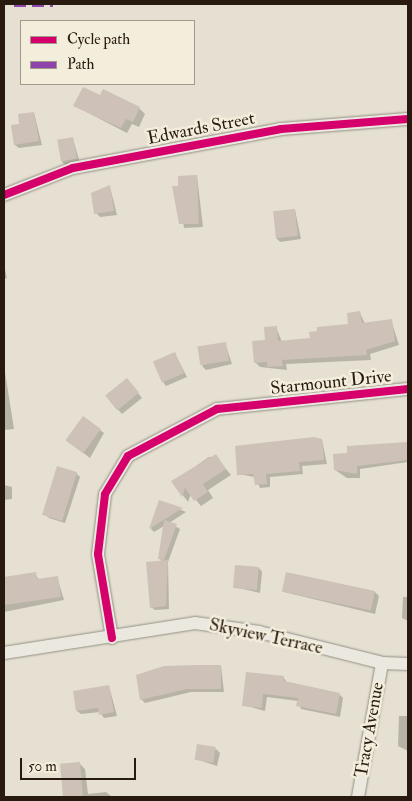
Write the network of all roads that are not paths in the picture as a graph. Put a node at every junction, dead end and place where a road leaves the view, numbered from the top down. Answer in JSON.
{"nodes":[{"id":1,"x":408,"y":119,"type":"edge"},
{"id":2,"x":4,"y":195,"type":"edge"},
{"id":3,"x":408,"y":390,"type":"edge"},
{"id":4,"x":112,"y":638,"type":"junction"},
{"id":5,"x":4,"y":653,"type":"edge"},
{"id":6,"x":382,"y":663,"type":"junction"},
{"id":7,"x":408,"y":664,"type":"edge"},
{"id":8,"x":358,"y":797,"type":"edge"}],
"edges":[{"from":1,"to":2,"type":"street","name":"Edwards Street"},
{"from":3,"to":4,"type":"street","name":"Starmount Drive"},
{"from":4,"to":5,"type":"street","name":"Skyview Terrace"},
{"from":4,"to":6,"type":"street","name":"Skyview Terrace"},
{"from":6,"to":7,"type":"street","name":"Skyview Terrace"},
{"from":6,"to":8,"type":"street","name":"Tracy Avenue"}]}
